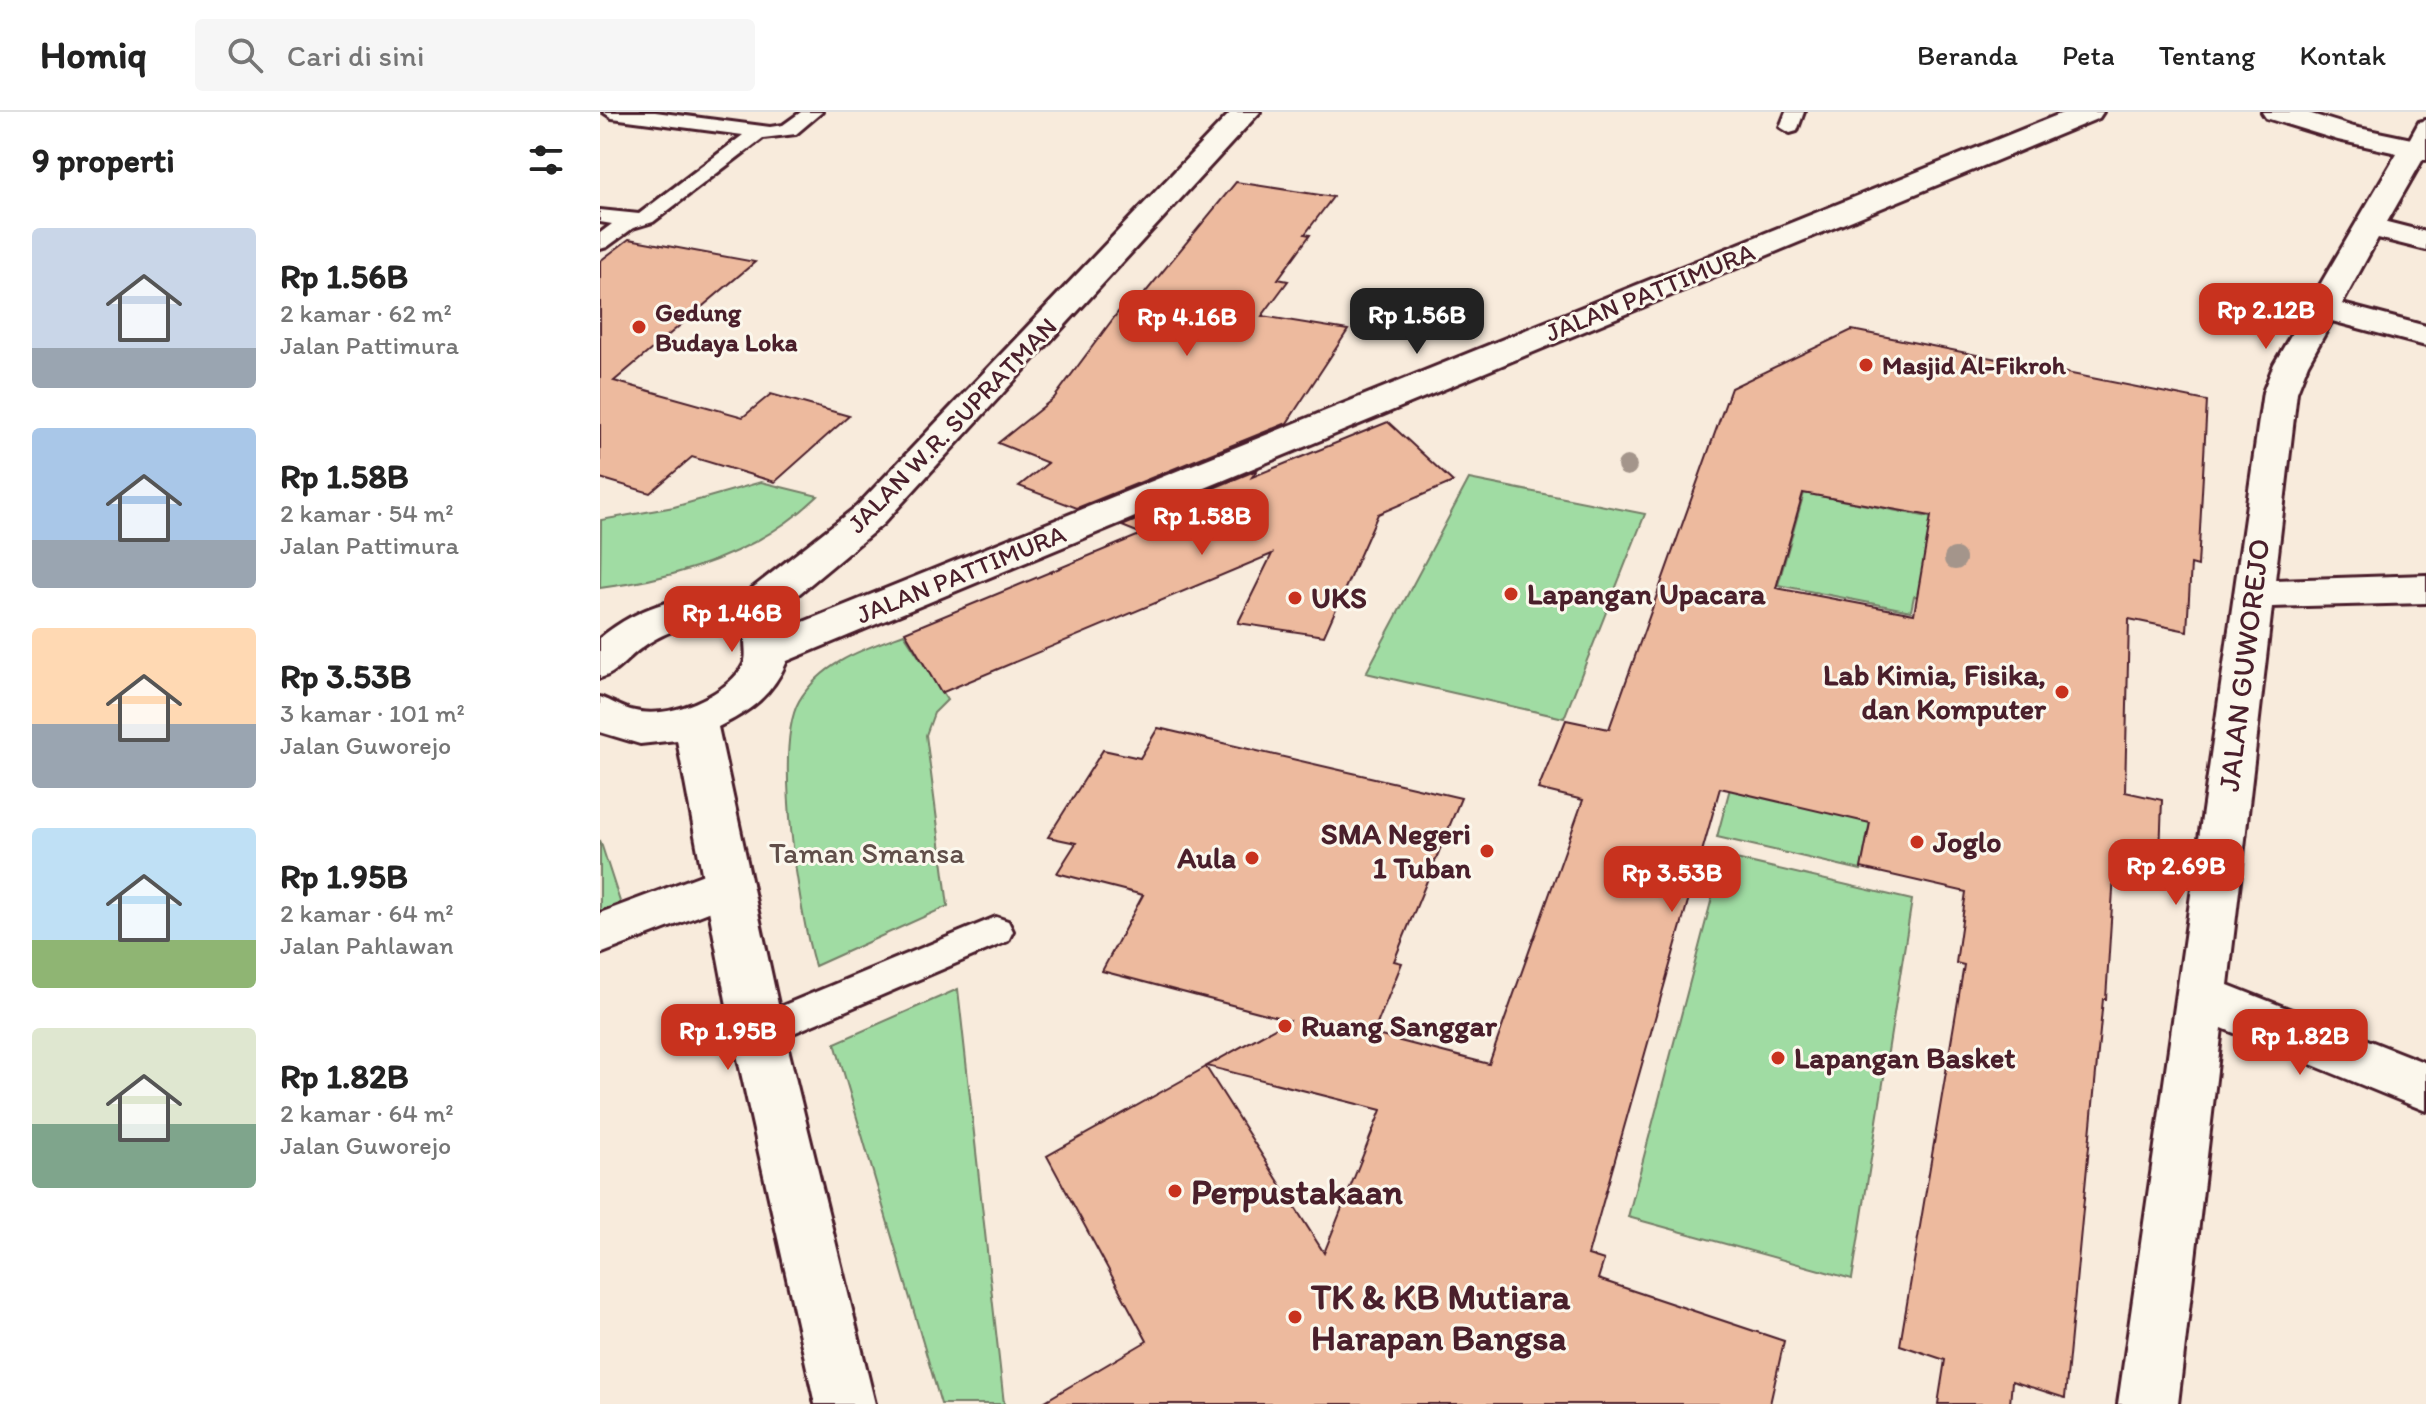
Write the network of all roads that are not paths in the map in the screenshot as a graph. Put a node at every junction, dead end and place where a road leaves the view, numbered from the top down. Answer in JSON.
{"nodes":[{"id":1,"x":612,"y":112,"type":"edge"},
{"id":2,"x":813,"y":112,"type":"edge"},
{"id":3,"x":1246,"y":112,"type":"edge"},
{"id":4,"x":2089,"y":112,"type":"edge"},
{"id":5,"x":2276,"y":112,"type":"edge"},
{"id":6,"x":759,"y":132,"type":"junction"},
{"id":7,"x":2422,"y":142,"type":"edge"},
{"id":8,"x":600,"y":216,"type":"edge"},
{"id":9,"x":629,"y":221,"type":"junction"},
{"id":10,"x":2370,"y":227,"type":"junction"},
{"id":11,"x":2426,"y":241,"type":"edge"},
{"id":12,"x":600,"y":243,"type":"edge"},
{"id":13,"x":2323,"y":309,"type":"junction"},
{"id":14,"x":2426,"y":336,"type":"edge"},
{"id":15,"x":2426,"y":589,"type":"edge"},
{"id":16,"x":2254,"y":594,"type":"junction"},
{"id":17,"x":743,"y":617,"type":"junction"},
{"id":18,"x":766,"y":653,"type":"junction"},
{"id":19,"x":600,"y":662,"type":"edge"},
{"id":20,"x":600,"y":713,"type":"edge"},
{"id":21,"x":695,"y":721,"type":"junction"},
{"id":22,"x":728,"y":884,"type":"junction"},
{"id":23,"x":996,"y":931,"type":"dead end"},
{"id":24,"x":600,"y":934,"type":"edge"},
{"id":25,"x":2201,"y":997,"type":"junction"},
{"id":26,"x":758,"y":1032,"type":"junction"},
{"id":27,"x":2426,"y":1087,"type":"edge"},
{"id":28,"x":845,"y":1404,"type":"edge"},
{"id":29,"x":2148,"y":1404,"type":"edge"}],
"edges":[{"from":1,"to":6,"type":"lane"},
{"from":2,"to":6,"type":"lane"},
{"from":3,"to":17,"type":"street","name":"JALAN W.R. SUPRATMAN"},
{"from":4,"to":18,"type":"street","name":"JALAN PATTIMURA"},
{"from":5,"to":7,"type":"street"},
{"from":6,"to":9,"type":"lane"},
{"from":7,"to":10,"type":"street","name":"JALAN GUWOREJO"},
{"from":8,"to":9,"type":"lane"},
{"from":9,"to":12,"type":"lane"},
{"from":10,"to":11,"type":"street"},
{"from":10,"to":13,"type":"street","name":"JALAN GUWOREJO"},
{"from":13,"to":14,"type":"street"},
{"from":13,"to":16,"type":"street","name":"JALAN GUWOREJO"},
{"from":15,"to":16,"type":"street"},
{"from":16,"to":25,"type":"street","name":"JALAN GUWOREJO"},
{"from":17,"to":18,"type":"street"},
{"from":17,"to":19,"type":"street"},
{"from":18,"to":21,"type":"street"},
{"from":20,"to":21,"type":"street"},
{"from":21,"to":22,"type":"street"},
{"from":22,"to":24,"type":"street"},
{"from":22,"to":26,"type":"street"},
{"from":23,"to":26,"type":"lane"},
{"from":25,"to":27,"type":"street"},
{"from":25,"to":29,"type":"street","name":"JALAN GUWOREJO"},
{"from":26,"to":28,"type":"street"}]}
